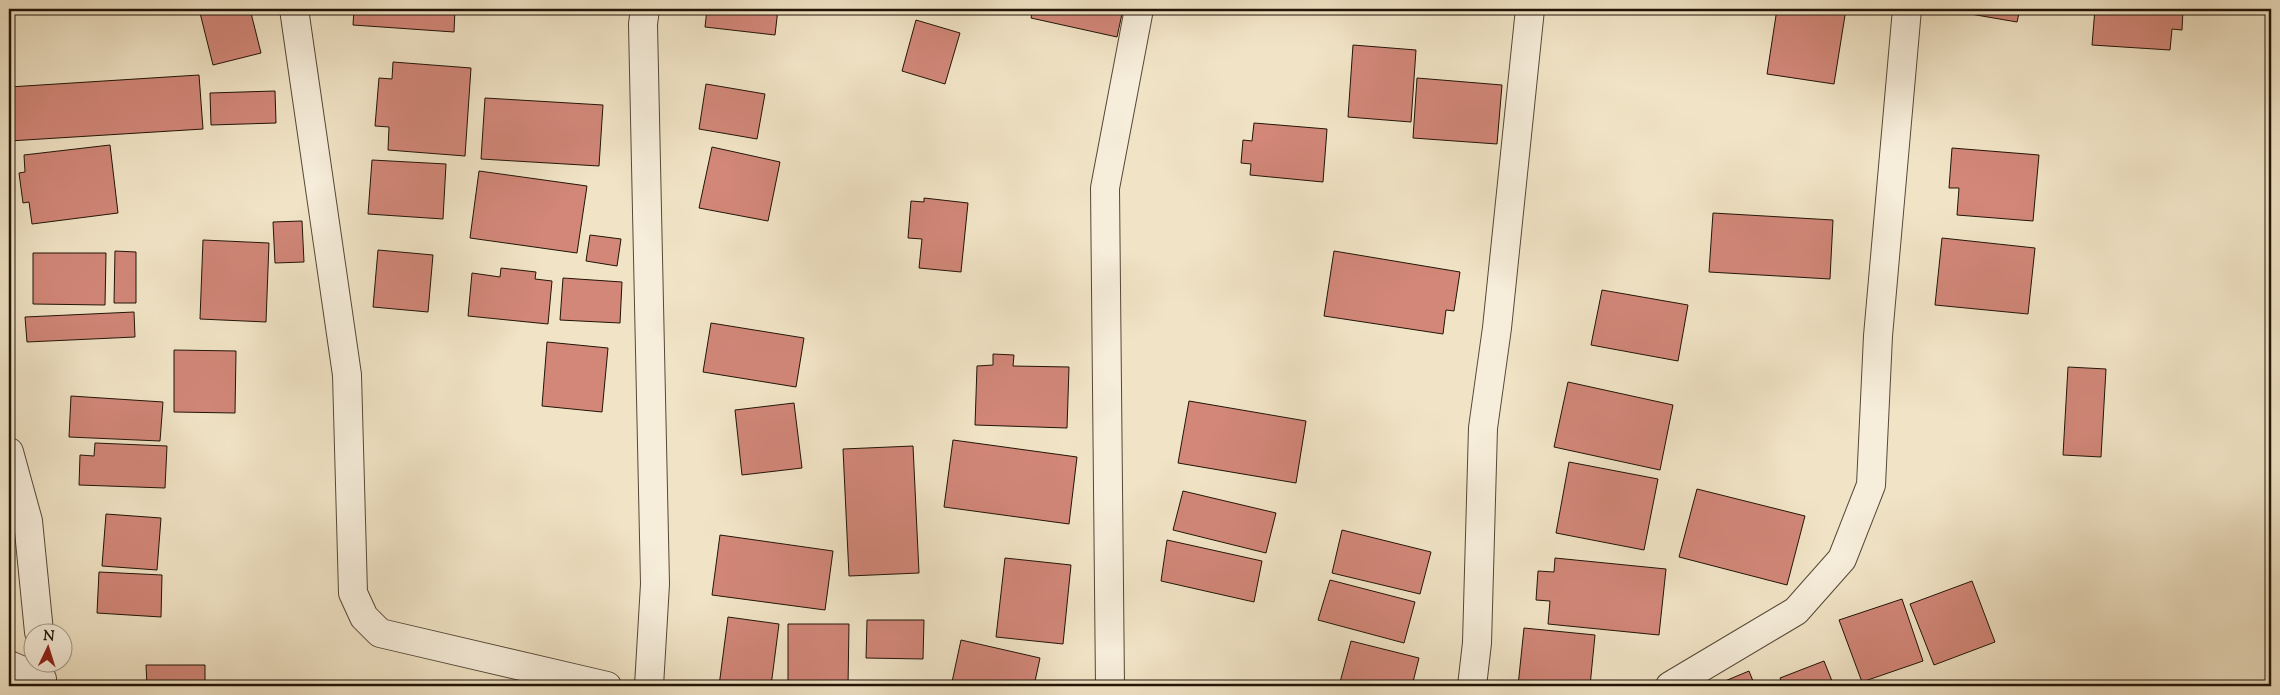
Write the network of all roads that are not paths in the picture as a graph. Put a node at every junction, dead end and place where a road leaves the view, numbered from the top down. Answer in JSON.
{"nodes":[{"id":1,"x":294,"y":9,"type":"edge"},
{"id":2,"x":645,"y":9,"type":"edge"},
{"id":3,"x":1138,"y":9,"type":"edge"},
{"id":4,"x":1530,"y":9,"type":"edge"},
{"id":5,"x":1907,"y":9,"type":"edge"},
{"id":6,"x":9,"y":452,"type":"edge"},
{"id":7,"x":37,"y":622,"type":"edge"},
{"id":8,"x":9,"y":665,"type":"edge"},
{"id":9,"x":42,"y":676,"type":"edge"},
{"id":10,"x":607,"y":686,"type":"edge"},
{"id":11,"x":649,"y":686,"type":"edge"},
{"id":12,"x":1110,"y":686,"type":"edge"},
{"id":13,"x":1472,"y":686,"type":"edge"},
{"id":14,"x":1670,"y":686,"type":"edge"}],
"edges":[{"from":1,"to":10,"type":"street"},
{"from":2,"to":11,"type":"street"},
{"from":3,"to":12,"type":"street"},
{"from":4,"to":13,"type":"street"},
{"from":5,"to":14,"type":"street"},
{"from":6,"to":7,"type":"street"},
{"from":8,"to":9,"type":"street"}]}
